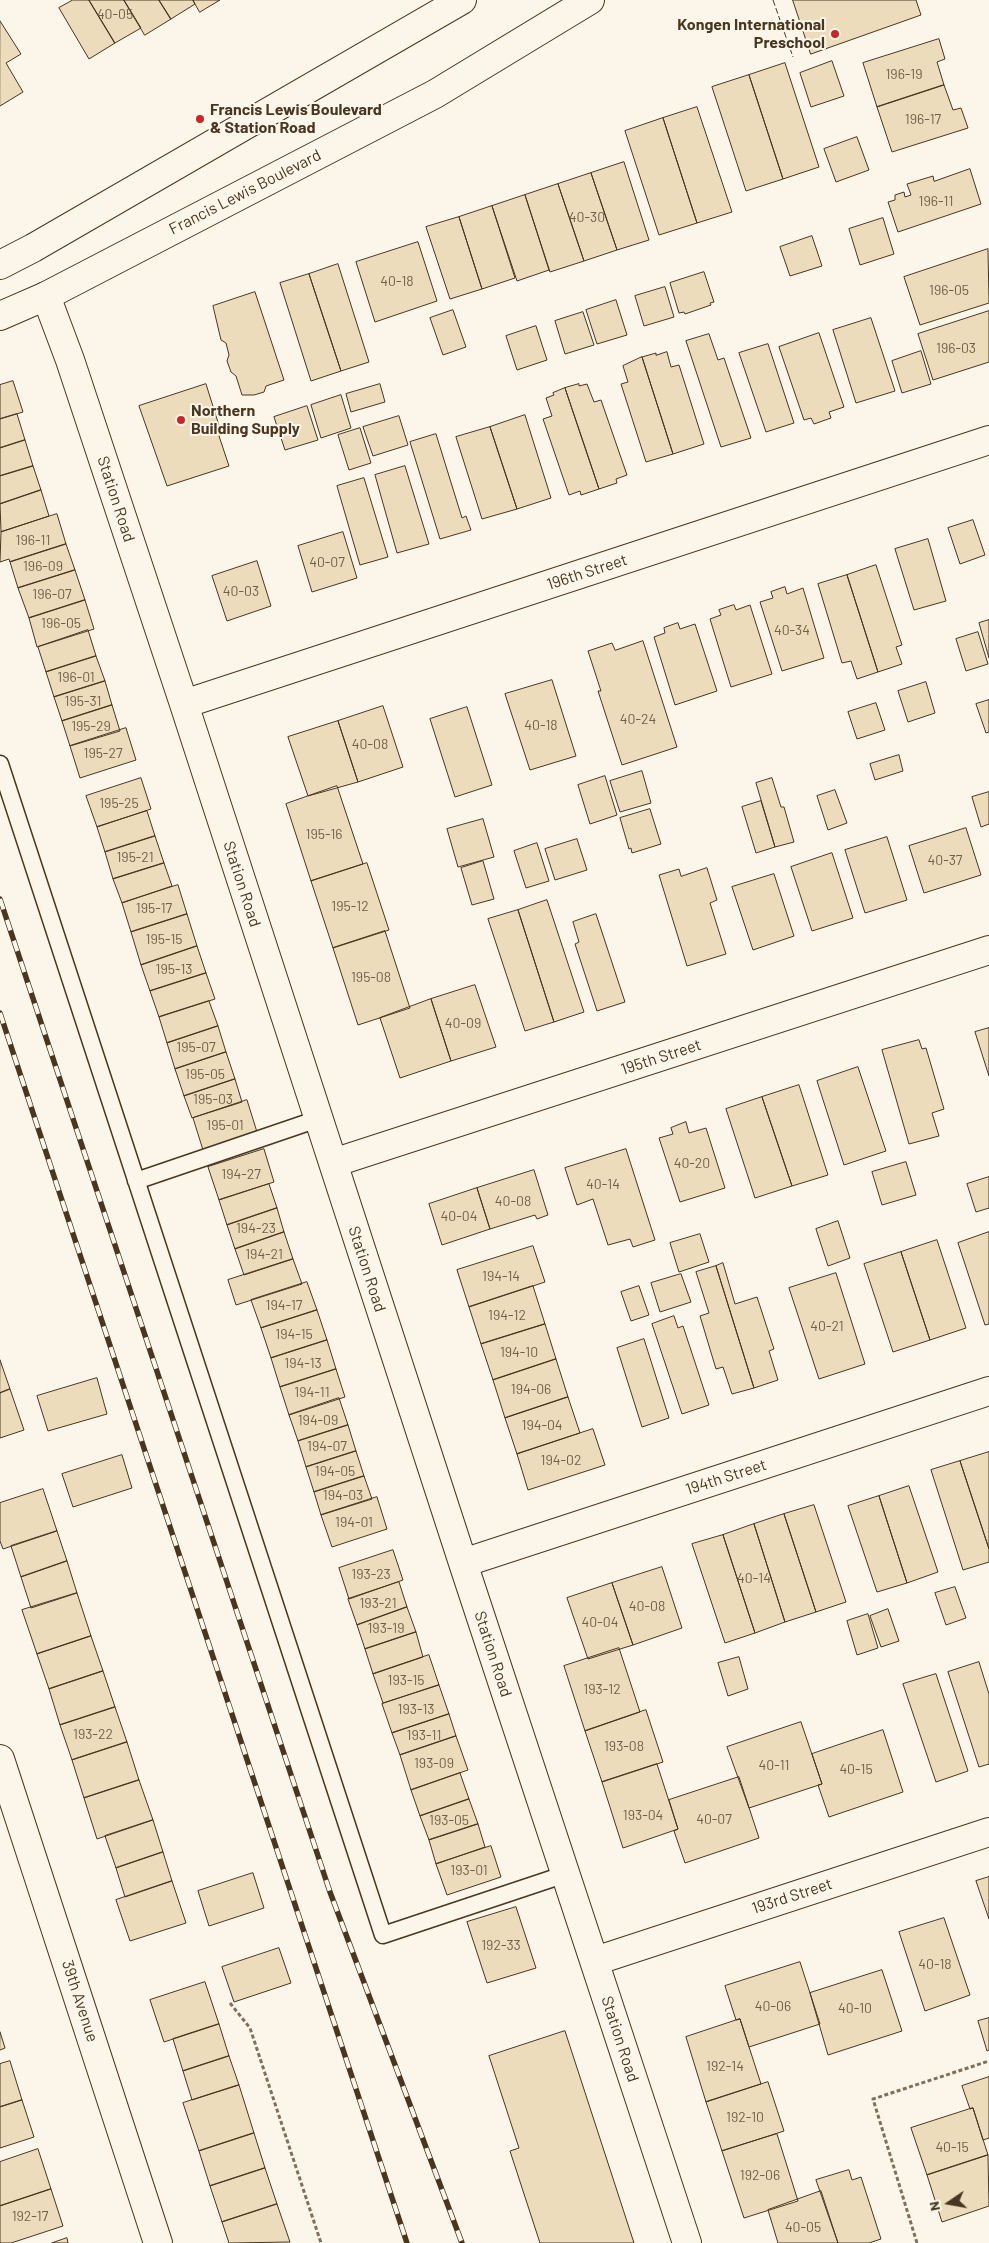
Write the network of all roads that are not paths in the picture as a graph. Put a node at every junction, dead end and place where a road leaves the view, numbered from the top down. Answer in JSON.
{"nodes":[{"id":1,"x":462,"y":0,"type":"edge"},
{"id":2,"x":590,"y":0,"type":"edge"},
{"id":3,"x":0,"y":265,"type":"edge"},
{"id":4,"x":46,"y":296,"type":"junction"},
{"id":5,"x":0,"y":316,"type":"edge"},
{"id":6,"x":989,"y":440,"type":"edge"},
{"id":7,"x":184,"y":704,"type":"junction"},
{"id":8,"x":0,"y":764,"type":"edge"},
{"id":9,"x":989,"y":950,"type":"edge"},
{"id":10,"x":318,"y":1119,"type":"junction"},
{"id":11,"x":333,"y":1163,"type":"junction"},
{"id":12,"x":136,"y":1181,"type":"junction"},
{"id":13,"x":989,"y":1391,"type":"edge"},
{"id":14,"x":463,"y":1563,"type":"junction"},
{"id":15,"x":0,"y":1759,"type":"edge"},
{"id":16,"x":989,"y":1832,"type":"edge"},
{"id":17,"x":566,"y":1874,"type":"junction"},
{"id":18,"x":595,"y":1961,"type":"junction"},
{"id":19,"x":158,"y":2243,"type":"edge"},
{"id":20,"x":687,"y":2243,"type":"edge"}],
"edges":[{"from":1,"to":3,"type":"street"},
{"from":2,"to":4,"type":"street","name":"Francis Lewis Boulevard"},
{"from":4,"to":5,"type":"street","name":"Francis Lewis Boulevard"},
{"from":4,"to":7,"type":"street","name":"Station Road"},
{"from":6,"to":7,"type":"street","name":"196th Street"},
{"from":7,"to":10,"type":"street","name":"Station Road"},
{"from":8,"to":12,"type":"lane"},
{"from":9,"to":11,"type":"street","name":"195th Street"},
{"from":10,"to":11,"type":"street","name":"Station Road"},
{"from":10,"to":12,"type":"lane"},
{"from":11,"to":14,"type":"street","name":"Station Road"},
{"from":12,"to":17,"type":"lane"},
{"from":13,"to":14,"type":"street","name":"194th Street"},
{"from":14,"to":17,"type":"street","name":"Station Road"},
{"from":15,"to":19,"type":"street","name":"39th Avenue"},
{"from":16,"to":18,"type":"street","name":"193rd Street"},
{"from":17,"to":18,"type":"street","name":"Station Road"},
{"from":18,"to":20,"type":"street","name":"Station Road"}]}
